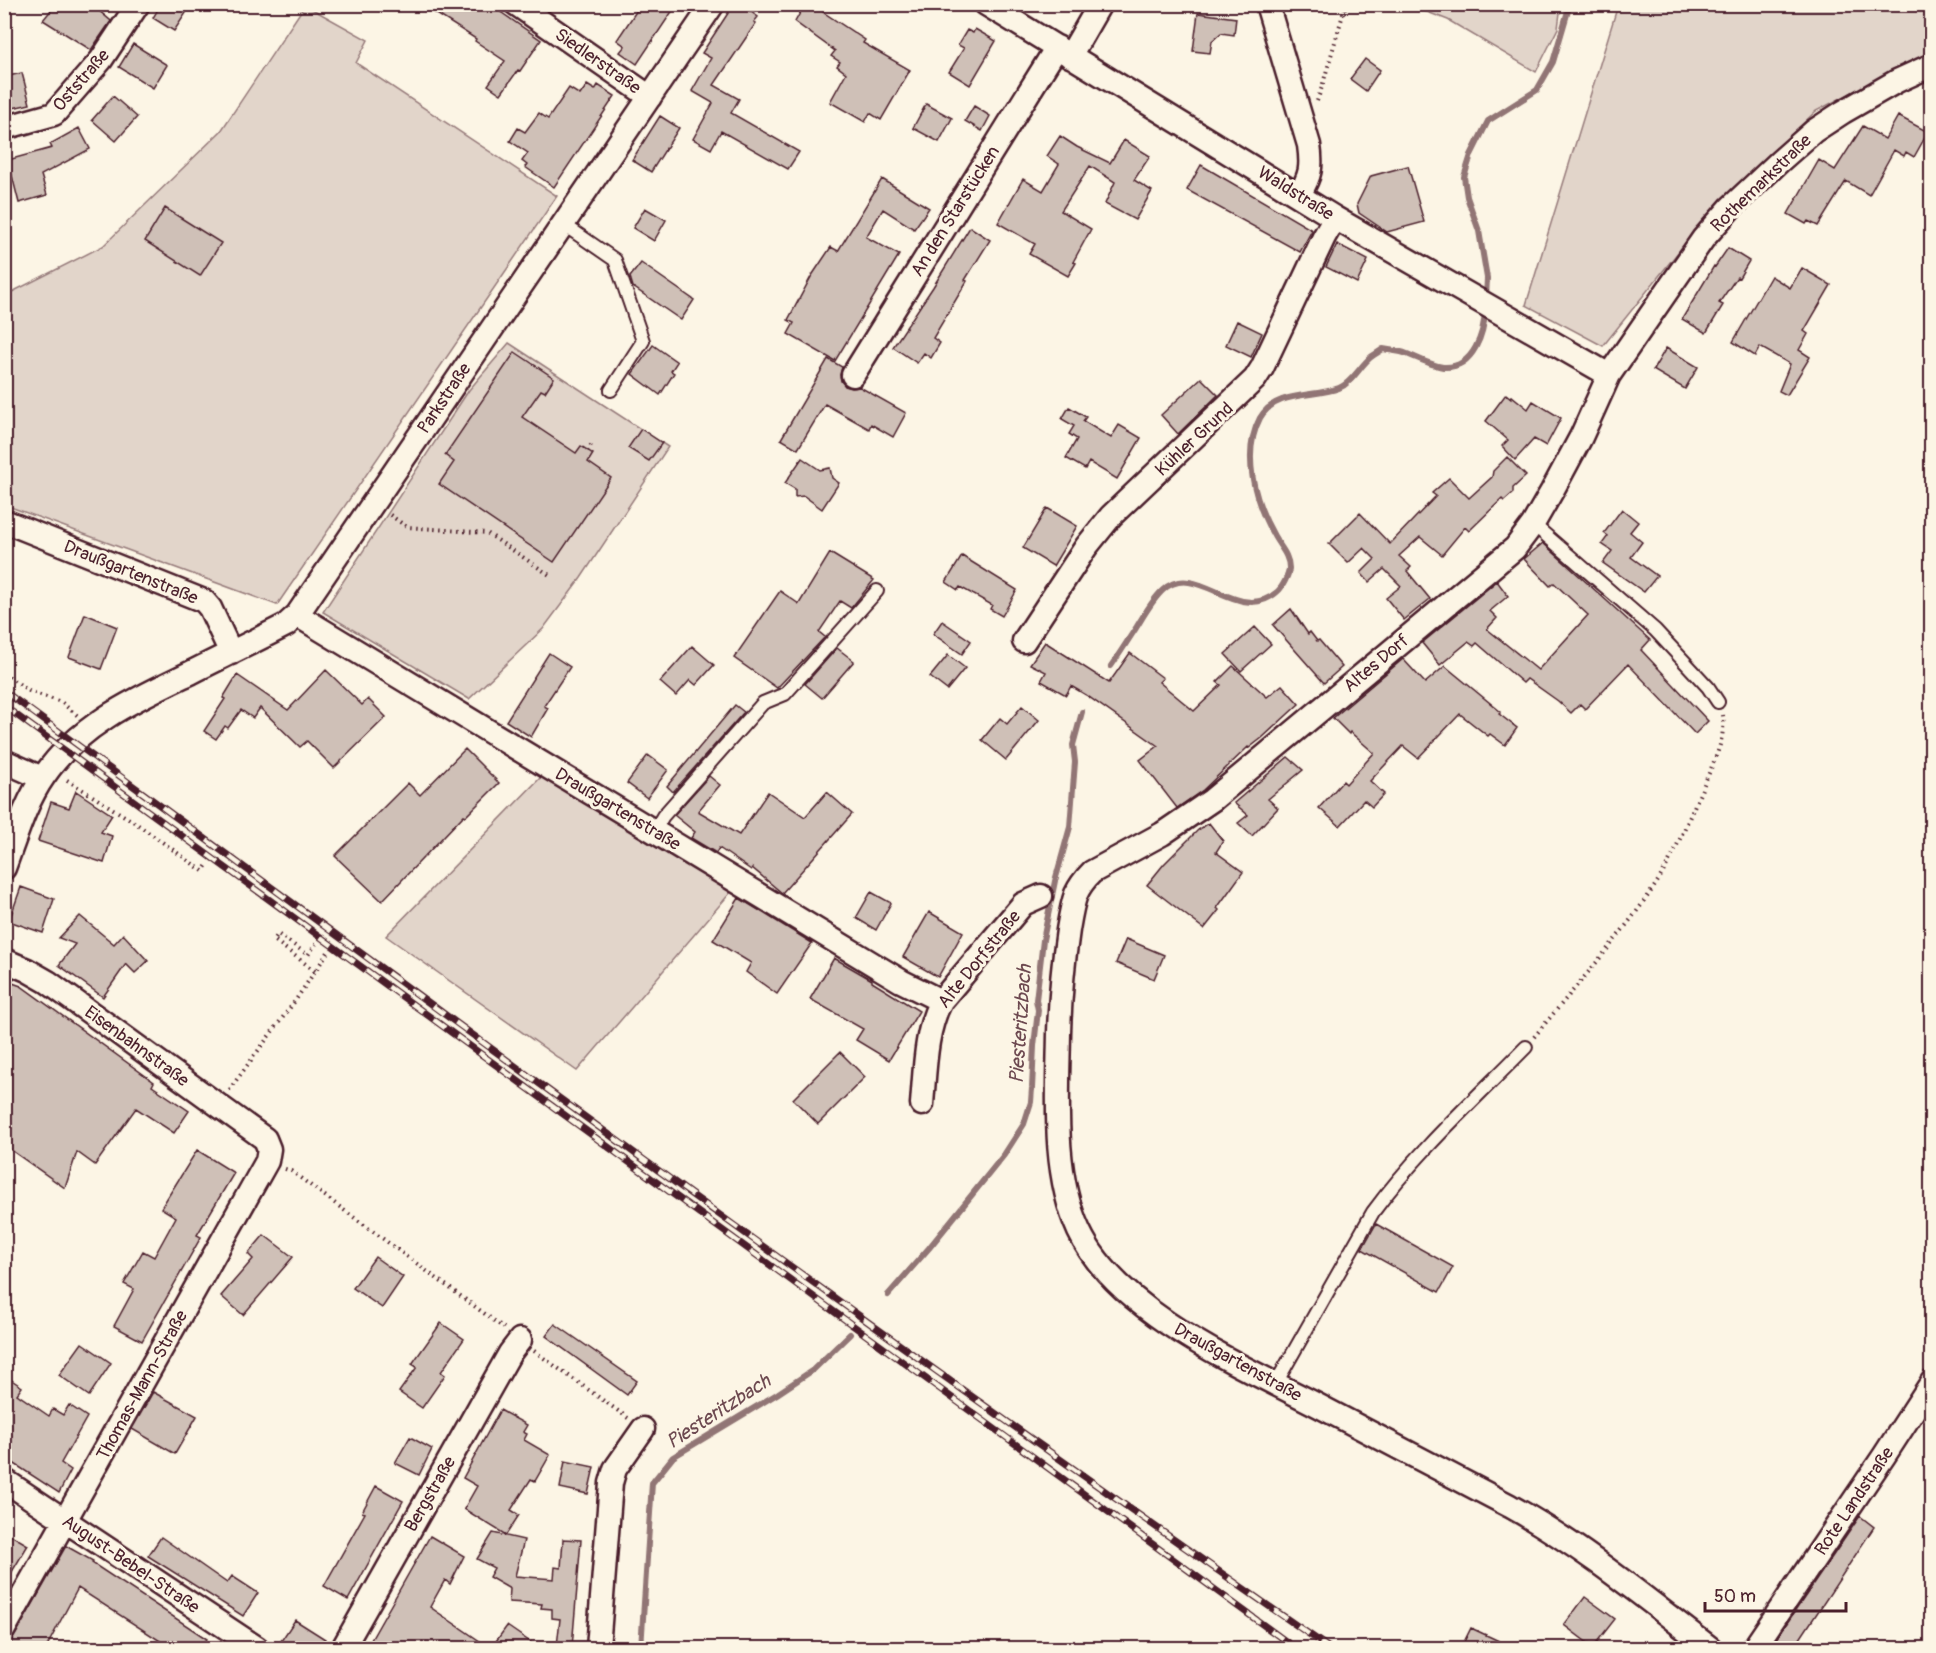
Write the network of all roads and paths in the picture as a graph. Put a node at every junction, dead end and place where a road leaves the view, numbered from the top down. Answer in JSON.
{"nodes":[{"id":1,"x":138,"y":4,"type":"edge"},
{"id":2,"x":516,"y":4,"type":"edge"},
{"id":3,"x":713,"y":4,"type":"edge"},
{"id":4,"x":986,"y":4,"type":"edge"},
{"id":5,"x":1100,"y":4,"type":"edge"},
{"id":6,"x":1267,"y":4,"type":"edge"},
{"id":7,"x":1346,"y":4,"type":"edge"},
{"id":8,"x":1064,"y":52,"type":"junction"},
{"id":9,"x":1932,"y":65,"type":"edge"},
{"id":10,"x":650,"y":97,"type":"junction"},
{"id":11,"x":1301,"y":115,"type":"junction"},
{"id":12,"x":4,"y":128,"type":"edge"},
{"id":13,"x":1299,"y":195,"type":"junction"},
{"id":14,"x":1335,"y":218,"type":"junction"},
{"id":15,"x":563,"y":224,"type":"junction"},
{"id":16,"x":853,"y":375,"type":"dead end"},
{"id":17,"x":1610,"y":375,"type":"junction"},
{"id":18,"x":611,"y":390,"type":"dead end"},
{"id":19,"x":593,"y":442,"type":"dead end"},
{"id":20,"x":587,"y":451,"type":"dead end"},
{"id":21,"x":390,"y":514,"type":"dead end"},
{"id":22,"x":4,"y":521,"type":"edge"},
{"id":23,"x":1533,"y":524,"type":"junction"},
{"id":24,"x":551,"y":576,"type":"dead end"},
{"id":25,"x":877,"y":591,"type":"dead end"},
{"id":26,"x":297,"y":615,"type":"junction"},
{"id":27,"x":1024,"y":641,"type":"dead end"},
{"id":28,"x":231,"y":653,"type":"junction"},
{"id":29,"x":4,"y":673,"type":"edge"},
{"id":30,"x":1718,"y":702,"type":"joint"},
{"id":31,"x":100,"y":722,"type":"junction"},
{"id":32,"x":4,"y":760,"type":"edge"},
{"id":33,"x":42,"y":778,"type":"junction"},
{"id":34,"x":12,"y":825,"type":"edge"},
{"id":35,"x":654,"y":831,"type":"junction"},
{"id":36,"x":207,"y":865,"type":"dead end"},
{"id":37,"x":4,"y":868,"type":"edge"},
{"id":38,"x":1077,"y":892,"type":"joint"},
{"id":39,"x":1041,"y":896,"type":"dead end"},
{"id":40,"x":316,"y":944,"type":"dead end"},
{"id":41,"x":328,"y":952,"type":"dead end"},
{"id":42,"x":4,"y":960,"type":"edge"},
{"id":43,"x":315,"y":971,"type":"junction"},
{"id":44,"x":941,"y":1000,"type":"junction"},
{"id":45,"x":1526,"y":1047,"type":"joint"},
{"id":46,"x":922,"y":1104,"type":"dead end"},
{"id":47,"x":218,"y":1105,"type":"junction"},
{"id":48,"x":267,"y":1161,"type":"junction"},
{"id":49,"x":520,"y":1341,"type":"junction"},
{"id":50,"x":1932,"y":1382,"type":"edge"},
{"id":51,"x":1276,"y":1383,"type":"junction"},
{"id":52,"x":643,"y":1429,"type":"joint"},
{"id":53,"x":4,"y":1480,"type":"edge"},
{"id":54,"x":65,"y":1521,"type":"junction"},
{"id":55,"x":4,"y":1629,"type":"edge"},
{"id":56,"x":257,"y":1648,"type":"edge"},
{"id":57,"x":343,"y":1648,"type":"edge"},
{"id":58,"x":598,"y":1648,"type":"edge"},
{"id":59,"x":1710,"y":1648,"type":"edge"},
{"id":60,"x":1754,"y":1648,"type":"edge"}],
"edges":[{"from":1,"to":12,"type":"street","name":"Oststraße"},
{"from":2,"to":10,"type":"street","name":"Siedlerstraße"},
{"from":3,"to":10,"type":"street","name":"Parkstraße"},
{"from":4,"to":8,"type":"street","name":"Waldstraße"},
{"from":5,"to":8,"type":"street","name":"An den Starstücken"},
{"from":6,"to":11,"type":"street"},
{"from":7,"to":11,"type":"path"},
{"from":8,"to":13,"type":"street","name":"Waldstraße"},
{"from":8,"to":16,"type":"street","name":"An den Starstücken"},
{"from":9,"to":17,"type":"street","name":"Rothemarkstraße"},
{"from":10,"to":15,"type":"street","name":"Parkstraße"},
{"from":11,"to":13,"type":"street"},
{"from":13,"to":14,"type":"street","name":"Waldstraße"},
{"from":14,"to":17,"type":"street","name":"Waldstraße"},
{"from":14,"to":27,"type":"street","name":"Kühler Grund"},
{"from":15,"to":18,"type":"lane"},
{"from":15,"to":26,"type":"street","name":"Parkstraße"},
{"from":17,"to":23,"type":"street","name":"Altes Dorf"},
{"from":19,"to":20,"type":"path"},
{"from":21,"to":24,"type":"path"},
{"from":22,"to":28,"type":"street","name":"Draußgartenstraße"},
{"from":23,"to":30,"type":"lane"},
{"from":23,"to":38,"type":"street","name":"Altes Dorf"},
{"from":25,"to":35,"type":"lane"},
{"from":26,"to":28,"type":"street","name":"Parkstraße"},
{"from":26,"to":35,"type":"street","name":"Draußgartenstraße"},
{"from":28,"to":31,"type":"street","name":"Parkstraße"},
{"from":29,"to":31,"type":"path"},
{"from":30,"to":45,"type":"path"},
{"from":31,"to":33,"type":"street","name":"Parkstraße"},
{"from":32,"to":33,"type":"street"},
{"from":33,"to":34,"type":"street","name":"Parkstraße"},
{"from":33,"to":36,"type":"path"},
{"from":34,"to":37,"type":"street","name":"Parkstraße"},
{"from":35,"to":44,"type":"street","name":"Draußgartenstraße"},
{"from":38,"to":51,"type":"street","name":"Draußgartenstraße"},
{"from":39,"to":44,"type":"street","name":"Alte Dorfstraße"},
{"from":40,"to":43,"type":"path"},
{"from":41,"to":43,"type":"path"},
{"from":42,"to":47,"type":"street","name":"Eisenbahnstraße"},
{"from":43,"to":47,"type":"path"},
{"from":44,"to":46,"type":"street","name":"Alte Dorfstraße"},
{"from":45,"to":51,"type":"lane"},
{"from":47,"to":48,"type":"street","name":"Eisenbahnstraße"},
{"from":48,"to":49,"type":"path"},
{"from":48,"to":54,"type":"street","name":"Thomas-Mann-Straße"},
{"from":49,"to":52,"type":"path"},
{"from":49,"to":57,"type":"street","name":"Bergstraße"},
{"from":50,"to":60,"type":"street","name":"Rote Landstraße"},
{"from":51,"to":59,"type":"street","name":"Draußgartenstraße"},
{"from":52,"to":58,"type":"street"},
{"from":53,"to":54,"type":"street","name":"August-Bebel-Straße"},
{"from":54,"to":55,"type":"street","name":"Thomas-Mann-Straße"},
{"from":54,"to":56,"type":"street","name":"August-Bebel-Straße"}]}
